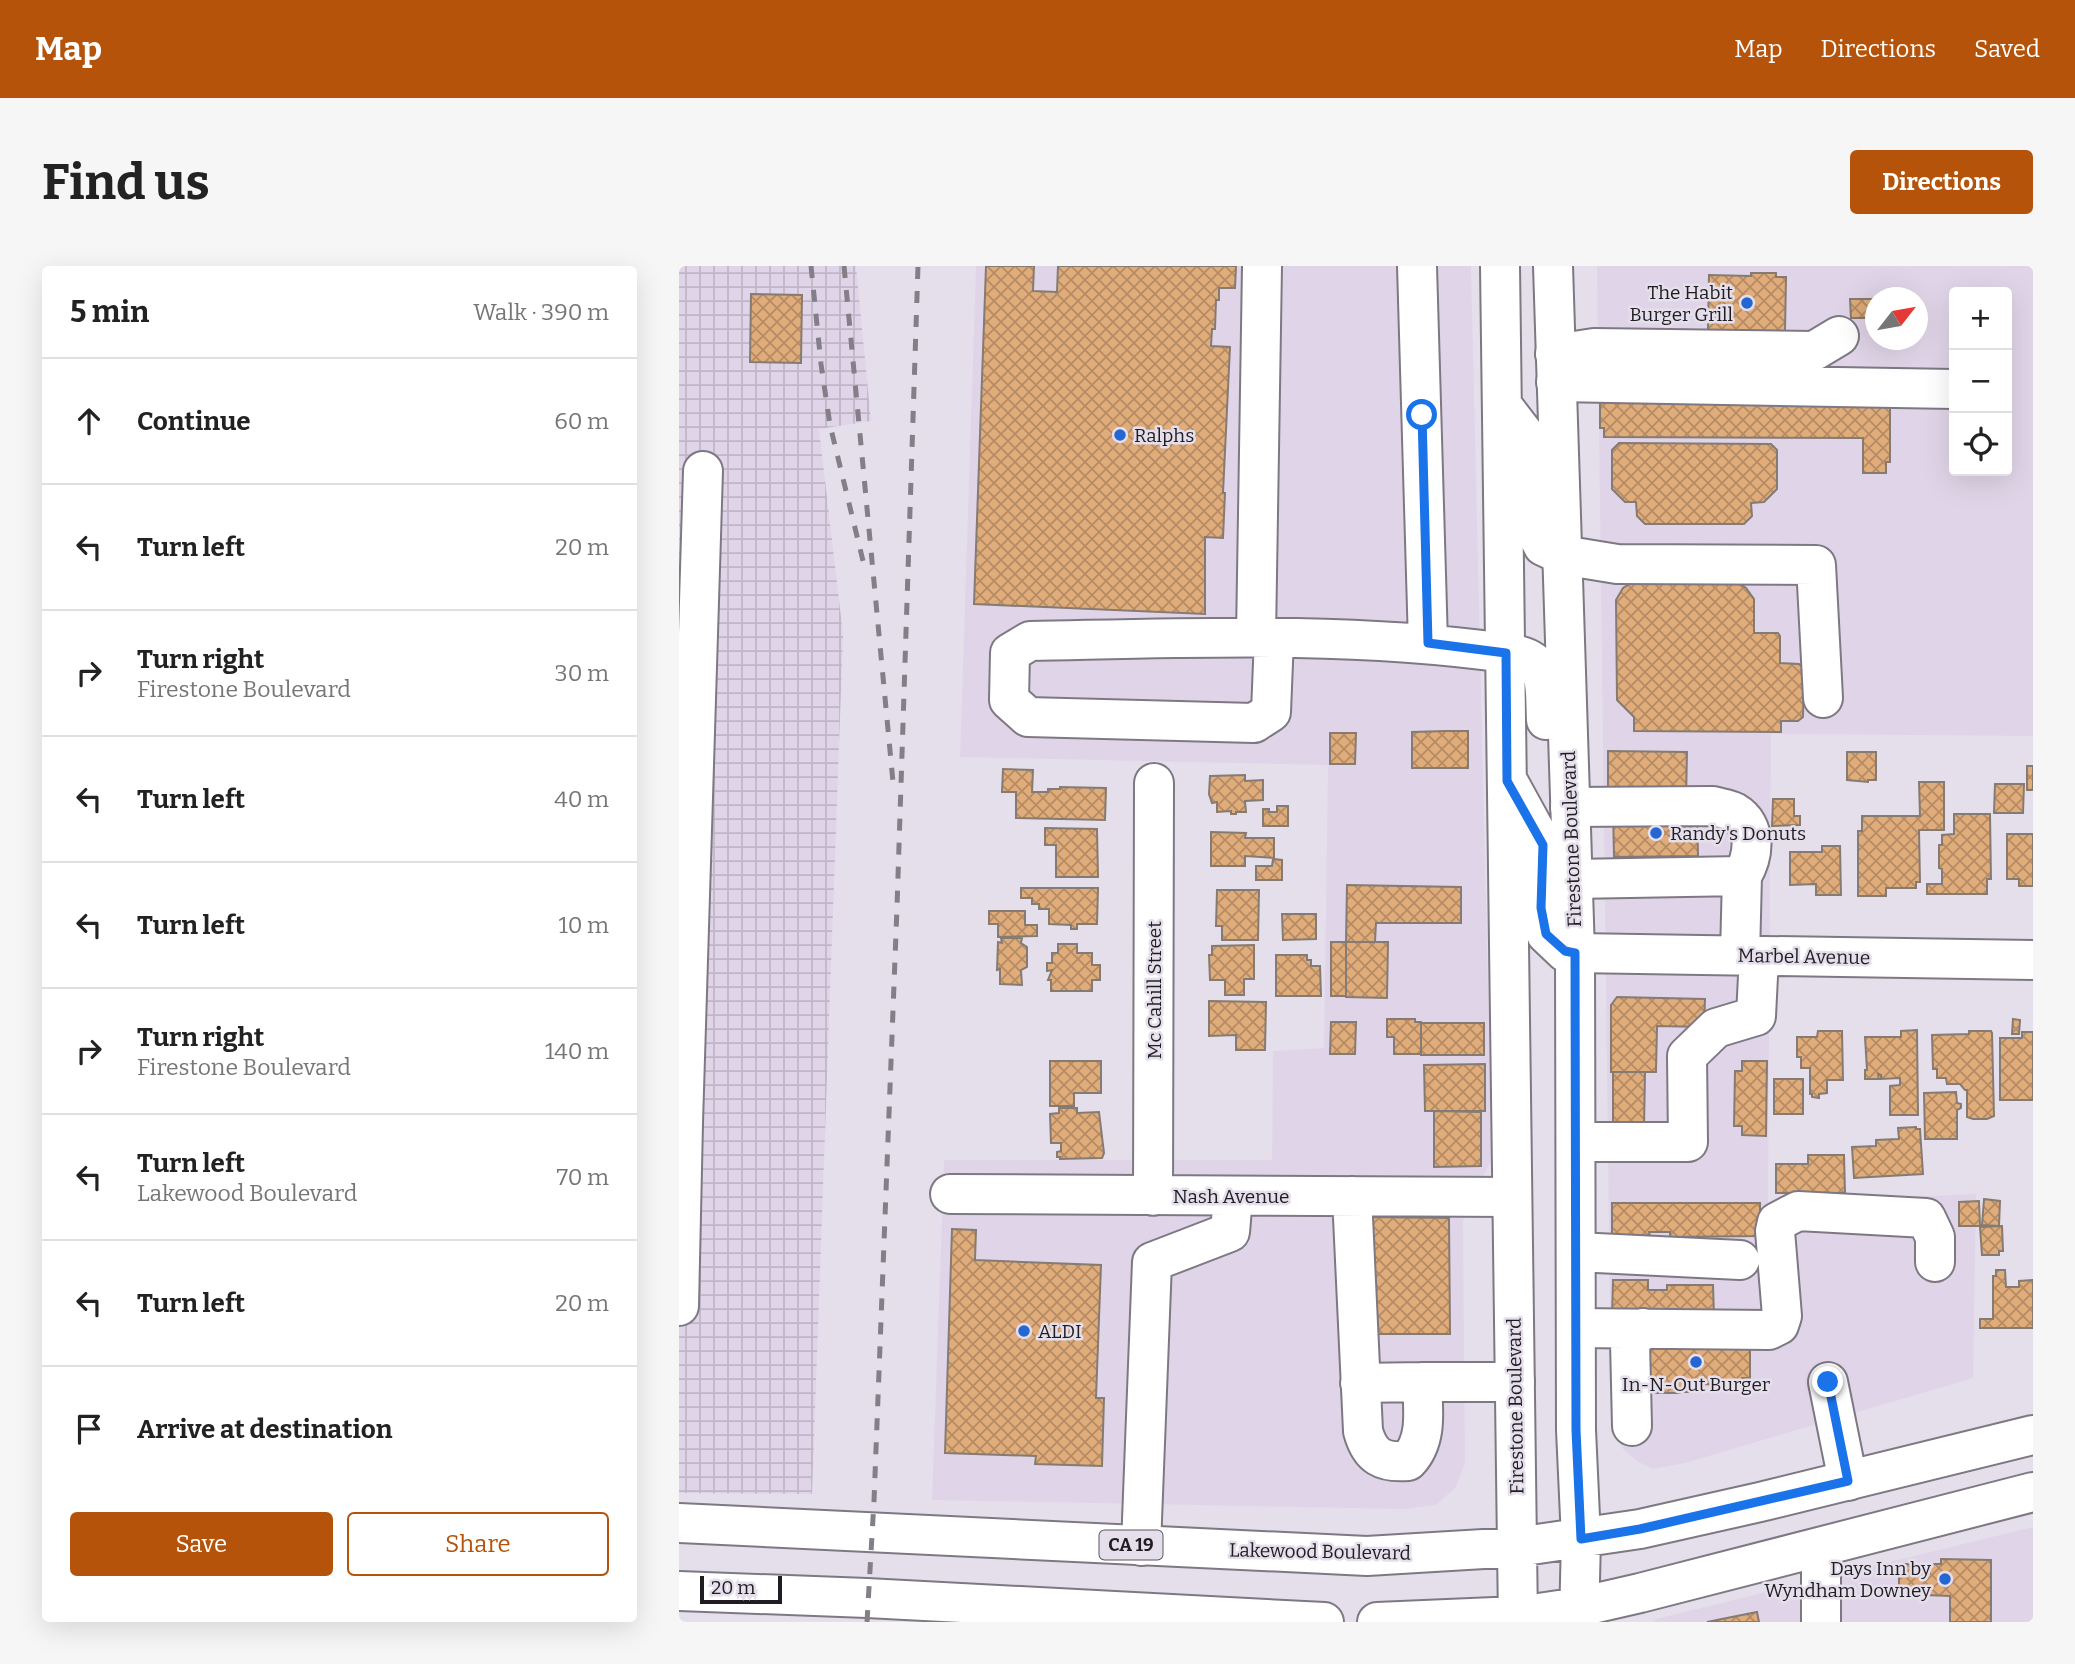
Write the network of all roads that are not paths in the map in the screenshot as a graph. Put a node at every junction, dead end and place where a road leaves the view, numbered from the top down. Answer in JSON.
{"nodes":[{"id":1,"x":1262,"y":266,"type":"edge"},
{"id":2,"x":1417,"y":266,"type":"edge"},
{"id":3,"x":1500,"y":266,"type":"edge"},
{"id":4,"x":1522,"y":266,"type":"edge"},
{"id":5,"x":1553,"y":266,"type":"edge"},
{"id":6,"x":1839,"y":336,"type":"dead end"},
{"id":7,"x":1555,"y":368,"type":"junction"},
{"id":8,"x":1949,"y":389,"type":"edge"},
{"id":9,"x":1502,"y":405,"type":"junction"},
{"id":10,"x":702,"y":471,"type":"dead end"},
{"id":11,"x":1562,"y":555,"type":"junction"},
{"id":12,"x":1265,"y":637,"type":"junction"},
{"id":13,"x":1428,"y":643,"type":"junction"},
{"id":14,"x":1506,"y":653,"type":"junction"},
{"id":15,"x":1822,"y":698,"type":"dead end"},
{"id":16,"x":1507,"y":781,"type":"junction"},
{"id":17,"x":1154,"y":783,"type":"dead end"},
{"id":18,"x":1570,"y":793,"type":"junction"},
{"id":19,"x":1742,"y":876,"type":"junction"},
{"id":20,"x":1573,"y":879,"type":"junction"},
{"id":21,"x":1575,"y":953,"type":"junction"},
{"id":22,"x":1750,"y":955,"type":"junction"},
{"id":23,"x":2033,"y":960,"type":"edge"},
{"id":24,"x":681,"y":1123,"type":"edge"},
{"id":25,"x":1576,"y":1142,"type":"junction"},
{"id":26,"x":950,"y":1194,"type":"dead end"},
{"id":27,"x":1153,"y":1196,"type":"junction"},
{"id":28,"x":1233,"y":1196,"type":"junction"},
{"id":29,"x":1352,"y":1196,"type":"junction"},
{"id":30,"x":1512,"y":1196,"type":"junction"},
{"id":31,"x":1576,"y":1252,"type":"junction"},
{"id":32,"x":1740,"y":1260,"type":"dead end"},
{"id":33,"x":1935,"y":1262,"type":"dead end"},
{"id":34,"x":679,"y":1306,"type":"edge"},
{"id":35,"x":1577,"y":1328,"type":"junction"},
{"id":36,"x":1643,"y":1328,"type":"junction"},
{"id":37,"x":1422,"y":1382,"type":"junction"},
{"id":38,"x":1515,"y":1382,"type":"junction"},
{"id":39,"x":1828,"y":1382,"type":"dead end"},
{"id":40,"x":1360,"y":1383,"type":"junction"},
{"id":41,"x":1632,"y":1426,"type":"dead end"},
{"id":42,"x":2033,"y":1436,"type":"edge"},
{"id":43,"x":1848,"y":1481,"type":"junction"},
{"id":44,"x":2033,"y":1492,"type":"edge"},
{"id":45,"x":679,"y":1523,"type":"edge"},
{"id":46,"x":1581,"y":1539,"type":"junction"},
{"id":47,"x":1141,"y":1546,"type":"junction"},
{"id":48,"x":1517,"y":1547,"type":"junction"},
{"id":49,"x":1821,"y":1547,"type":"junction"},
{"id":50,"x":679,"y":1591,"type":"edge"},
{"id":51,"x":968,"y":1613,"type":"edge"},
{"id":52,"x":1579,"y":1614,"type":"edge"},
{"id":53,"x":1518,"y":1619,"type":"edge"},
{"id":54,"x":1269,"y":1621,"type":"edge"},
{"id":55,"x":1324,"y":1622,"type":"edge"},
{"id":56,"x":1377,"y":1622,"type":"edge"},
{"id":57,"x":1821,"y":1622,"type":"edge"}],
"edges":[{"from":1,"to":12,"type":"main road"},
{"from":2,"to":13,"type":"main road"},
{"from":3,"to":9,"type":"main road","name":"Firestone Boulevard"},
{"from":4,"to":7,"type":"main road"},
{"from":5,"to":7,"type":"main road","name":"Firestone Boulevard"},
{"from":6,"to":7,"type":"main road"},
{"from":7,"to":8,"type":"main road"},
{"from":7,"to":11,"type":"main road","name":"Firestone Boulevard"},
{"from":9,"to":11,"type":"main road"},
{"from":9,"to":14,"type":"main road","name":"Firestone Boulevard"},
{"from":10,"to":24,"type":"main road"},
{"from":11,"to":15,"type":"main road"},
{"from":11,"to":18,"type":"main road","name":"Firestone Boulevard"},
{"from":12,"to":12,"type":"main road"},
{"from":12,"to":13,"type":"main road"},
{"from":13,"to":14,"type":"main road"},
{"from":14,"to":16,"type":"main road","name":"Firestone Boulevard"},
{"from":14,"to":18,"type":"main road"},
{"from":16,"to":21,"type":"main road"},
{"from":16,"to":30,"type":"main road","name":"Firestone Boulevard"},
{"from":17,"to":27,"type":"main road","name":"Mc Cahill Street"},
{"from":18,"to":19,"type":"main road"},
{"from":18,"to":20,"type":"main road","name":"Firestone Boulevard"},
{"from":19,"to":20,"type":"main road"},
{"from":19,"to":22,"type":"main road"},
{"from":20,"to":21,"type":"main road","name":"Firestone Boulevard"},
{"from":21,"to":22,"type":"main road","name":"Marbel Avenue"},
{"from":21,"to":25,"type":"main road","name":"Firestone Boulevard"},
{"from":22,"to":23,"type":"main road","name":"Marbel Avenue"},
{"from":22,"to":25,"type":"main road"},
{"from":24,"to":34,"type":"main road"},
{"from":25,"to":31,"type":"main road","name":"Firestone Boulevard"},
{"from":26,"to":27,"type":"main road","name":"Nash Avenue"},
{"from":27,"to":28,"type":"main road","name":"Nash Avenue"},
{"from":28,"to":29,"type":"main road","name":"Nash Avenue"},
{"from":28,"to":47,"type":"main road"},
{"from":29,"to":30,"type":"main road","name":"Nash Avenue"},
{"from":29,"to":40,"type":"main road"},
{"from":30,"to":38,"type":"main road","name":"Firestone Boulevard"},
{"from":31,"to":32,"type":"main road"},
{"from":31,"to":35,"type":"main road","name":"Firestone Boulevard"},
{"from":33,"to":36,"type":"main road"},
{"from":35,"to":36,"type":"main road"},
{"from":35,"to":46,"type":"main road","name":"Firestone Boulevard"},
{"from":36,"to":41,"type":"main road"},
{"from":37,"to":38,"type":"main road"},
{"from":37,"to":40,"type":"main road"},
{"from":37,"to":40,"type":"main road"},
{"from":38,"to":48,"type":"main road","name":"Firestone Boulevard"},
{"from":39,"to":43,"type":"main road"},
{"from":42,"to":43,"type":"main road","name":"Lakewood Boulevard"},
{"from":43,"to":46,"type":"main road","name":"Lakewood Boulevard"},
{"from":44,"to":49,"type":"main road"},
{"from":45,"to":47,"type":"main road","name":"Lakewood Boulevard","number":"CA 19"},
{"from":46,"to":48,"type":"main road","name":"Lakewood Boulevard"},
{"from":46,"to":52,"type":"main road","name":"Firestone Boulevard"},
{"from":47,"to":48,"type":"main road","name":"Lakewood Boulevard","number":"CA 19"},
{"from":48,"to":53,"type":"main road","name":"Firestone Boulevard"},
{"from":49,"to":52,"type":"main road"},
{"from":49,"to":57,"type":"main road"},
{"from":50,"to":51,"type":"main road"},
{"from":51,"to":54,"type":"main road"},
{"from":52,"to":53,"type":"main road"},
{"from":53,"to":56,"type":"main road"},
{"from":54,"to":55,"type":"main road"}]}
